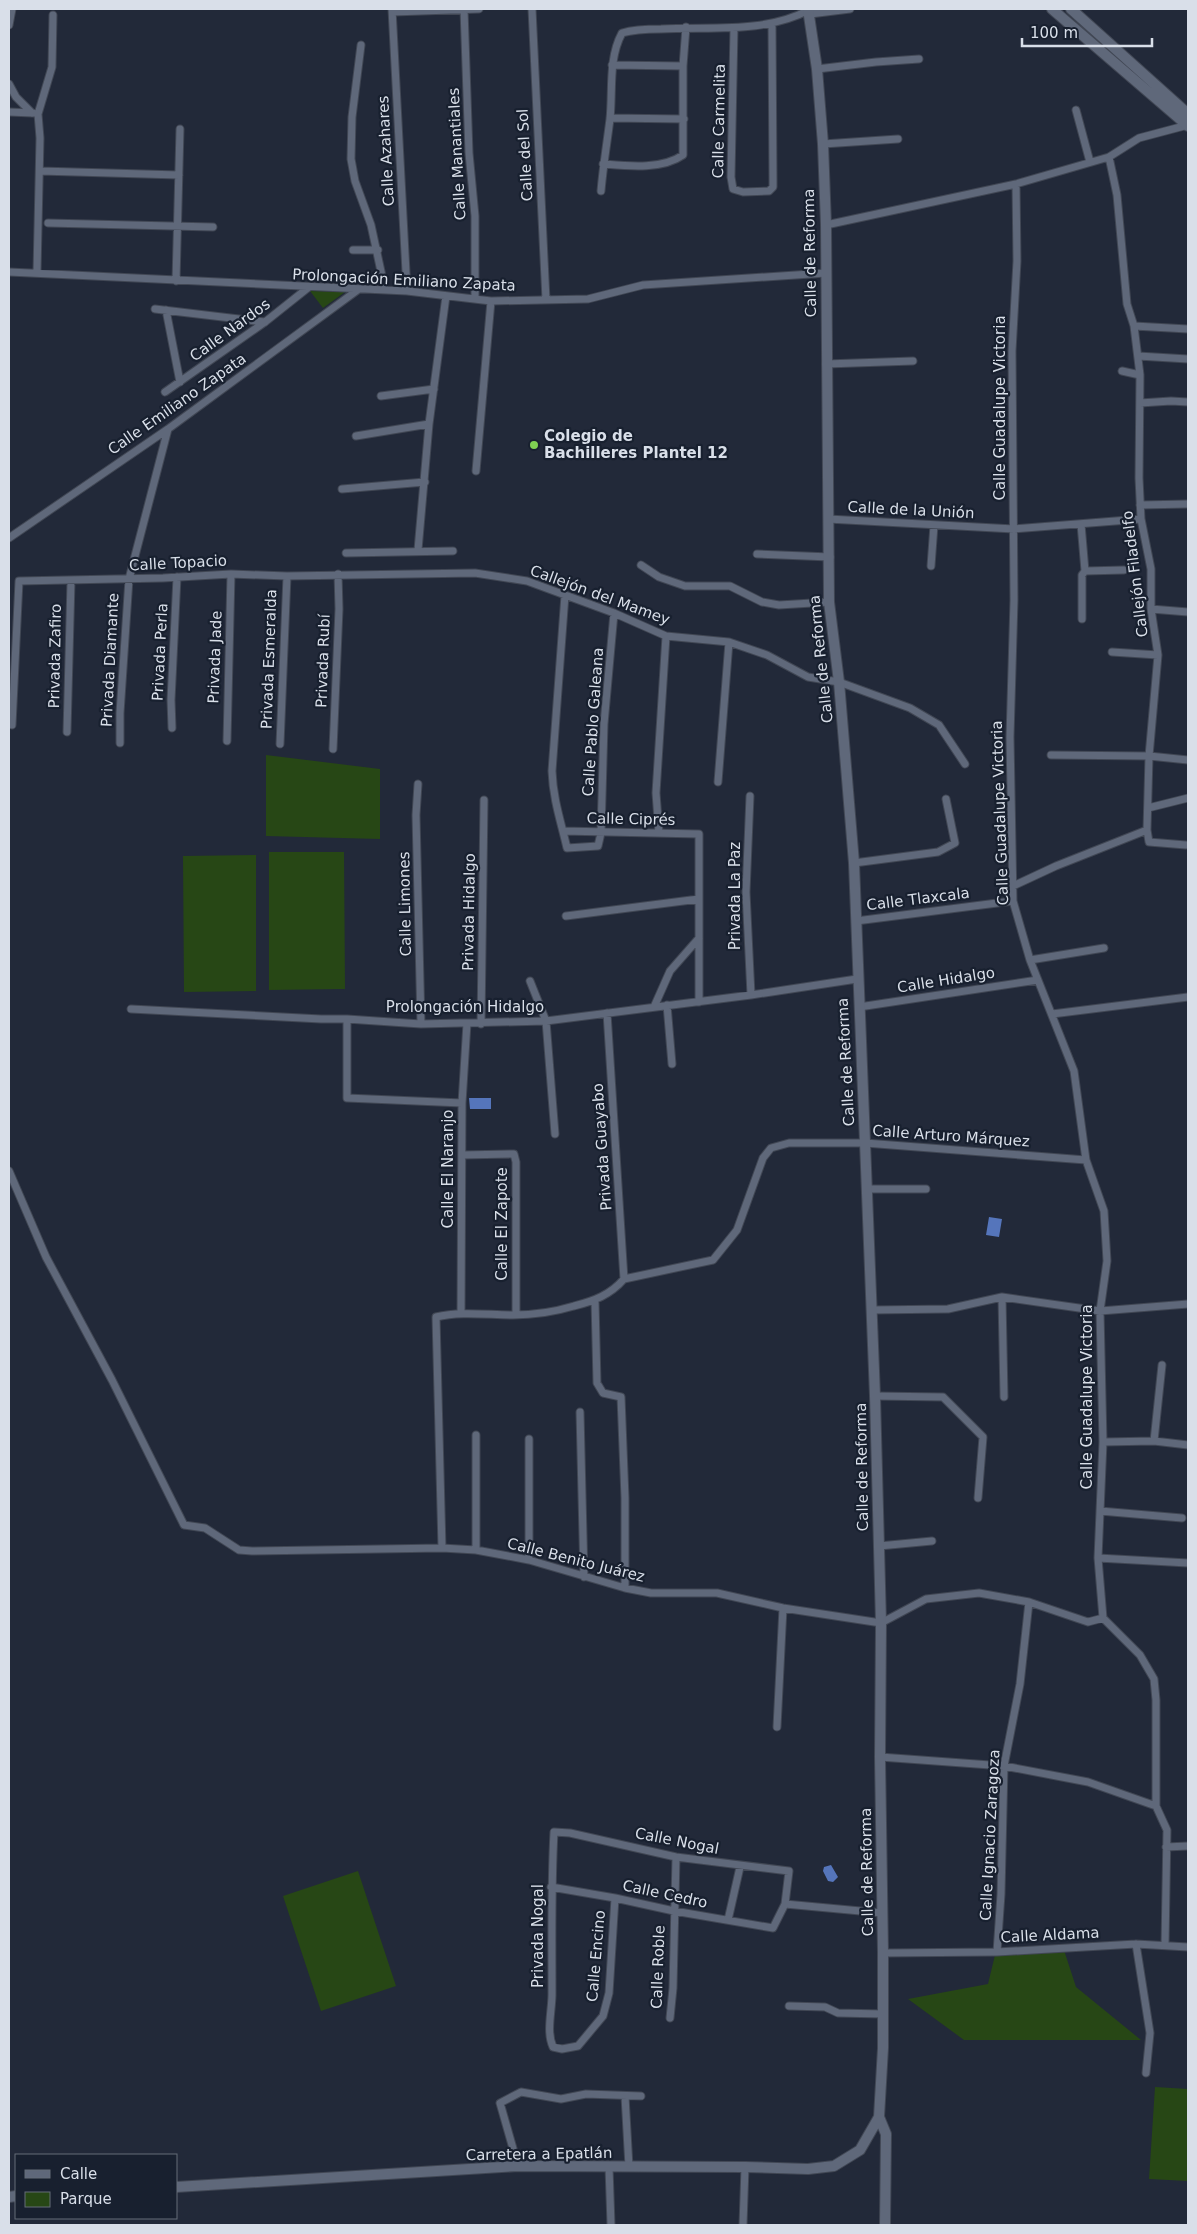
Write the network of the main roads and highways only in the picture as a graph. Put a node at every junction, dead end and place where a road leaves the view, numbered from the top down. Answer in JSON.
{"nodes":[{"id":1,"x":1052,"y":9,"type":"edge"},
{"id":2,"x":1071,"y":9,"type":"edge"},
{"id":3,"x":809,"y":11,"type":"edge"},
{"id":4,"x":1080,"y":13,"type":"edge"},
{"id":5,"x":1188,"y":114,"type":"edge"},
{"id":6,"x":1187,"y":126,"type":"edge"},
{"id":7,"x":879,"y":2116,"type":"junction"},
{"id":8,"x":178,"y":2187,"type":"edge"},
{"id":9,"x":885,"y":2225,"type":"edge"}],
"edges":[{"from":1,"to":6,"type":"main road"},
{"from":2,"to":4,"type":"main road"},
{"from":3,"to":7,"type":"main road","name":"Calle de Reforma"},
{"from":4,"to":5,"type":"main road"},
{"from":7,"to":8,"type":"main road","name":"Carretera a Epatlán"},
{"from":7,"to":9,"type":"main road"}]}
